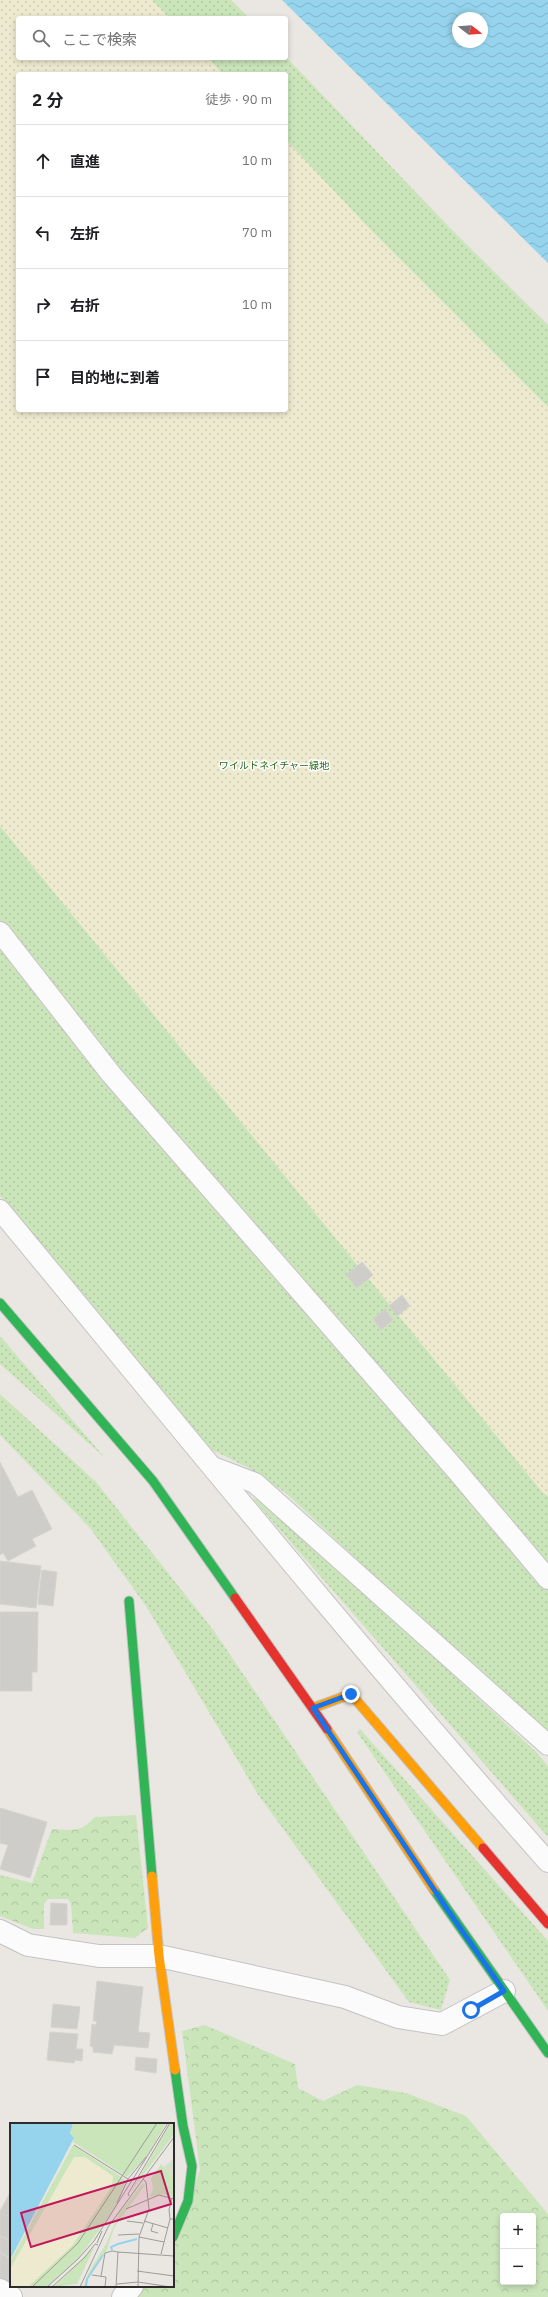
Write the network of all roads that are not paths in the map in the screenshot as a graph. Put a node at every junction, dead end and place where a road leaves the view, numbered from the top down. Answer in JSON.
{"nodes":[{"id":1,"x":0,"y":932,"type":"edge"},
{"id":2,"x":0,"y":1210,"type":"edge"},
{"id":3,"x":0,"y":1303,"type":"edge"},
{"id":4,"x":213,"y":1467,"type":"junction"},
{"id":5,"x":548,"y":1579,"type":"edge"},
{"id":6,"x":129,"y":1601,"type":"dead end"},
{"id":7,"x":313,"y":1708,"type":"junction"},
{"id":8,"x":548,"y":1745,"type":"edge"},
{"id":9,"x":548,"y":1862,"type":"edge"},
{"id":10,"x":548,"y":1924,"type":"edge"},
{"id":11,"x":0,"y":1930,"type":"edge"},
{"id":12,"x":159,"y":1956,"type":"junction"},
{"id":13,"x":504,"y":1991,"type":"junction"},
{"id":14,"x":548,"y":2053,"type":"edge"},
{"id":15,"x":174,"y":2235,"type":"edge"},
{"id":16,"x":131,"y":2287,"type":"edge"},
{"id":17,"x":0,"y":2290,"type":"edge"},
{"id":18,"x":11,"y":2297,"type":"edge"},
{"id":19,"x":123,"y":2297,"type":"edge"}],
"edges":[{"from":1,"to":5,"type":"lane"},
{"from":2,"to":4,"type":"lane"},
{"from":3,"to":7,"type":"street"},
{"from":4,"to":8,"type":"lane"},
{"from":4,"to":9,"type":"lane"},
{"from":6,"to":12,"type":"street"},
{"from":7,"to":10,"type":"street"},
{"from":7,"to":13,"type":"street"},
{"from":11,"to":12,"type":"street"},
{"from":12,"to":13,"type":"street"},
{"from":12,"to":15,"type":"street"},
{"from":13,"to":14,"type":"street"},
{"from":16,"to":19,"type":"street"},
{"from":17,"to":18,"type":"street"}]}
